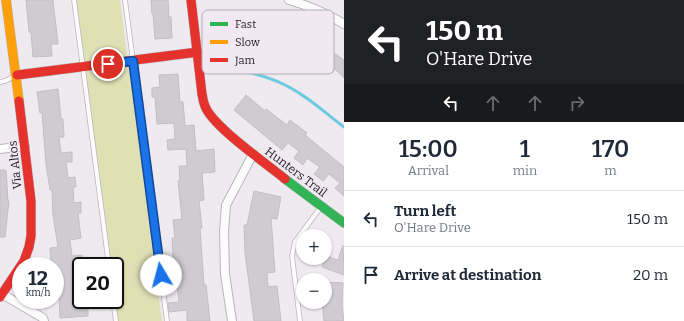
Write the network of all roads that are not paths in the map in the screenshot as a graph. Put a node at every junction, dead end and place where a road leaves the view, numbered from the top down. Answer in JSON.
{"nodes":[{"id":1,"x":6,"y":0,"type":"edge"},
{"id":2,"x":74,"y":0,"type":"edge"},
{"id":3,"x":125,"y":0,"type":"edge"},
{"id":4,"x":191,"y":0,"type":"edge"},
{"id":5,"x":289,"y":0,"type":"edge"},
{"id":6,"x":311,"y":3,"type":"edge"},
{"id":7,"x":321,"y":10,"type":"edge"},
{"id":8,"x":4,"y":15,"type":"edge"},
{"id":9,"x":334,"y":18,"type":"edge"},
{"id":10,"x":344,"y":24,"type":"edge"},
{"id":11,"x":198,"y":52,"type":"junction"},
{"id":12,"x":133,"y":61,"type":"junction"},
{"id":13,"x":83,"y":67,"type":"junction"},
{"id":14,"x":17,"y":75,"type":"junction"},
{"id":15,"x":0,"y":82,"type":"edge"},
{"id":16,"x":25,"y":146,"type":"junction"},
{"id":17,"x":0,"y":149,"type":"edge"},
{"id":18,"x":253,"y":154,"type":"junction"},
{"id":19,"x":321,"y":206,"type":"junction"},
{"id":20,"x":344,"y":223,"type":"edge"},
{"id":21,"x":108,"y":257,"type":"edge"},
{"id":22,"x":1,"y":296,"type":"edge"},
{"id":23,"x":114,"y":309,"type":"edge"},
{"id":24,"x":44,"y":321,"type":"edge"},
{"id":25,"x":116,"y":321,"type":"edge"},
{"id":26,"x":168,"y":321,"type":"edge"},
{"id":27,"x":232,"y":321,"type":"edge"},
{"id":28,"x":300,"y":321,"type":"edge"}],
"edges":[{"from":1,"to":8,"type":"street","name":"Via Altos"},
{"from":2,"to":13,"type":"lane"},
{"from":3,"to":12,"type":"lane"},
{"from":4,"to":11,"type":"street","name":"Hunters Trail"},
{"from":5,"to":6,"type":"street"},
{"from":6,"to":7,"type":"street"},
{"from":8,"to":14,"type":"street","name":"Via Altos"},
{"from":9,"to":10,"type":"street"},
{"from":11,"to":12,"type":"street"},
{"from":11,"to":18,"type":"street","name":"Hunters Trail"},
{"from":12,"to":13,"type":"street"},
{"from":12,"to":26,"type":"lane"},
{"from":13,"to":14,"type":"street"},
{"from":13,"to":21,"type":"lane"},
{"from":14,"to":15,"type":"lane"},
{"from":14,"to":16,"type":"street","name":"Via Altos"},
{"from":16,"to":17,"type":"street"},
{"from":16,"to":22,"type":"street","name":"Via Altos"},
{"from":18,"to":19,"type":"street","name":"Hunters Trail"},
{"from":18,"to":27,"type":"street"},
{"from":19,"to":20,"type":"street","name":"Hunters Trail"},
{"from":19,"to":28,"type":"lane"},
{"from":22,"to":24,"type":"street"},
{"from":23,"to":25,"type":"lane"}]}
